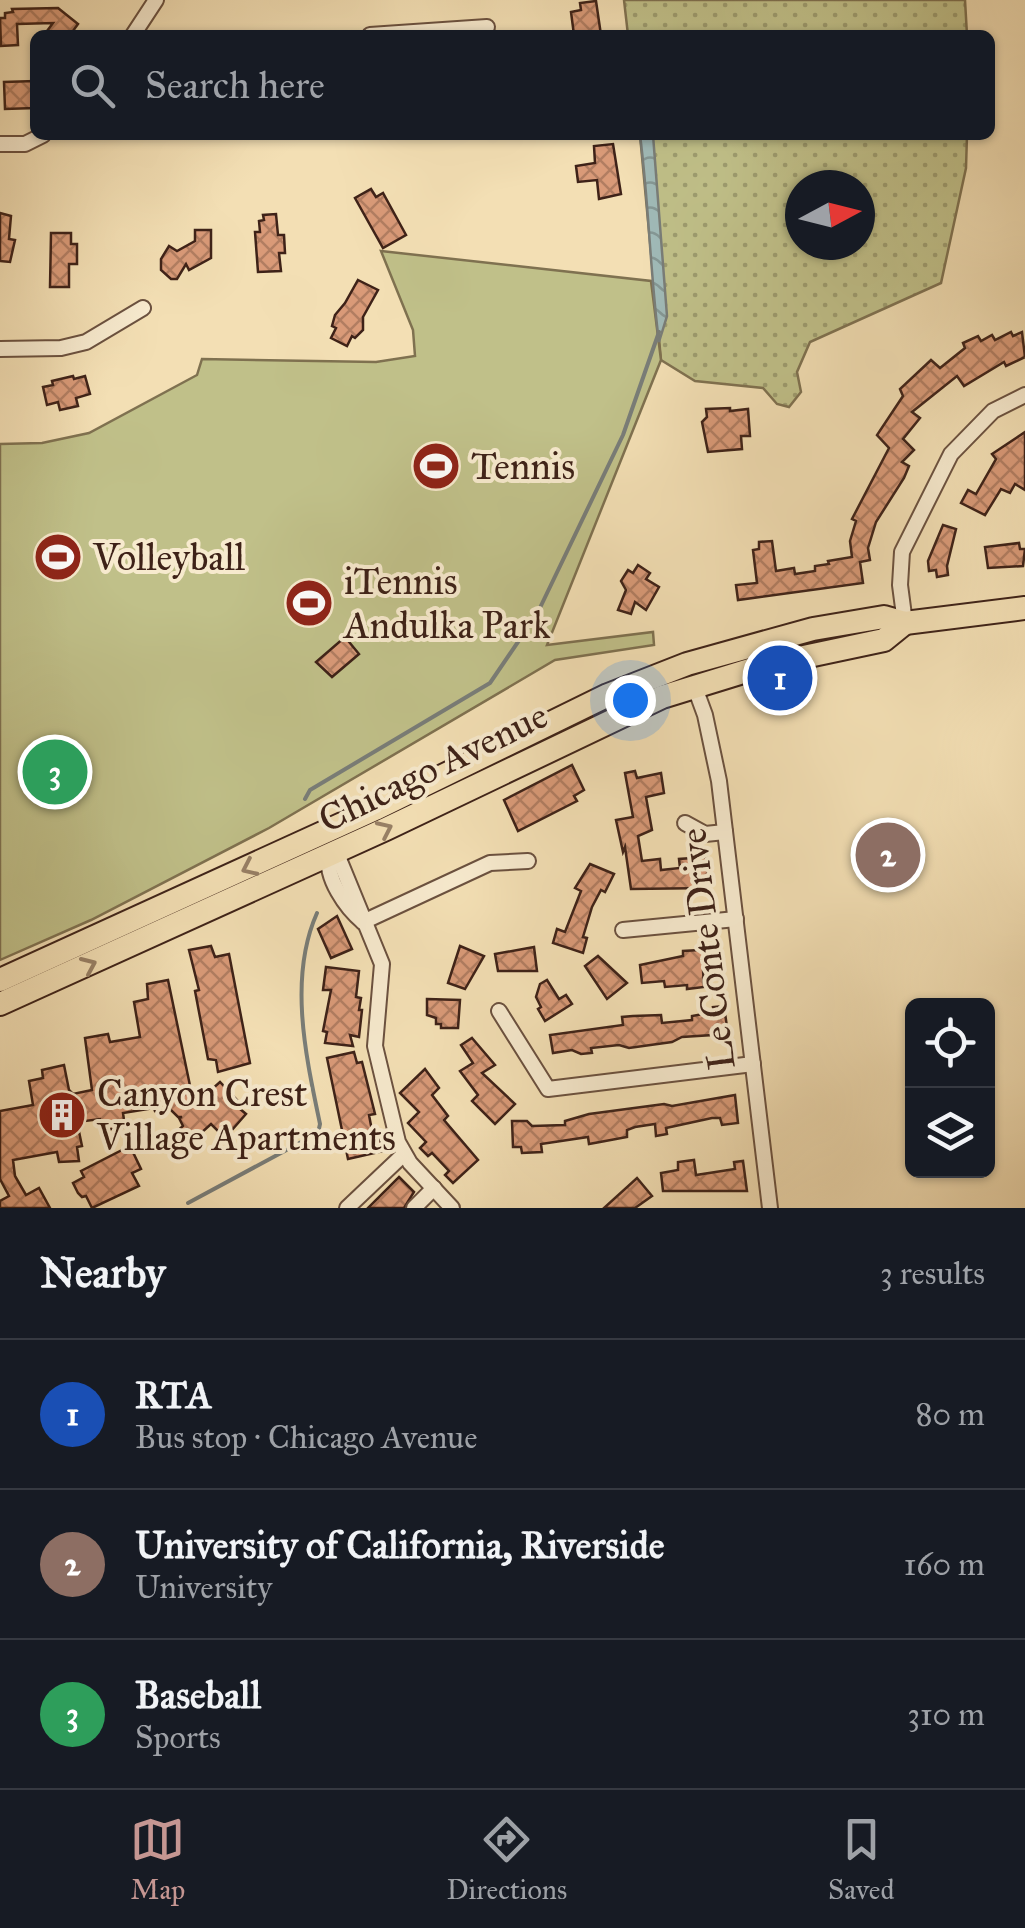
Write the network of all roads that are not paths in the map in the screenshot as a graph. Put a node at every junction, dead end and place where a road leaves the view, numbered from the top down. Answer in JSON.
{"nodes":[{"id":1,"x":156,"y":0,"type":"edge"},
{"id":2,"x":487,"y":28,"type":"dead end"},
{"id":3,"x":136,"y":30,"type":"edge"},
{"id":4,"x":454,"y":30,"type":"edge"},
{"id":5,"x":33,"y":140,"type":"edge"},
{"id":6,"x":0,"y":144,"type":"edge"},
{"id":7,"x":142,"y":308,"type":"dead end"},
{"id":8,"x":0,"y":349,"type":"edge"},
{"id":9,"x":1025,"y":395,"type":"edge"},
{"id":10,"x":1025,"y":608,"type":"edge"},
{"id":11,"x":904,"y":624,"type":"junction"},
{"id":12,"x":780,"y":638,"type":"junction"},
{"id":13,"x":654,"y":676,"type":"junction"},
{"id":14,"x":694,"y":685,"type":"junction"},
{"id":15,"x":686,"y":824,"type":"dead end"},
{"id":16,"x":726,"y":832,"type":"junction"},
{"id":17,"x":329,"y":855,"type":"junction"},
{"id":18,"x":528,"y":861,"type":"dead end"},
{"id":19,"x":736,"y":919,"type":"junction"},
{"id":20,"x":363,"y":922,"type":"junction"},
{"id":21,"x":623,"y":930,"type":"dead end"},
{"id":22,"x":0,"y":980,"type":"edge"},
{"id":23,"x":0,"y":1004,"type":"edge"},
{"id":24,"x":499,"y":1011,"type":"dead end"},
{"id":25,"x":753,"y":1064,"type":"junction"},
{"id":26,"x":404,"y":1154,"type":"junction"},
{"id":27,"x":434,"y":1188,"type":"junction"},
{"id":28,"x":347,"y":1208,"type":"edge"},
{"id":29,"x":414,"y":1208,"type":"edge"},
{"id":30,"x":452,"y":1208,"type":"edge"},
{"id":31,"x":770,"y":1208,"type":"edge"}],
"edges":[{"from":1,"to":3,"type":"street"},
{"from":2,"to":4,"type":"street"},
{"from":5,"to":6,"type":"street"},
{"from":7,"to":8,"type":"street"},
{"from":9,"to":11,"type":"street"},
{"from":10,"to":11,"type":"main road","name":"Chicago Avenue"},
{"from":11,"to":12,"type":"main road","name":"Chicago Avenue"},
{"from":11,"to":14,"type":"main road","name":"Chicago Avenue"},
{"from":12,"to":13,"type":"main road","name":"Chicago Avenue"},
{"from":12,"to":14,"type":"main road"},
{"from":13,"to":14,"type":"main road"},
{"from":13,"to":22,"type":"main road","name":"Chicago Avenue","one_way":true},
{"from":14,"to":16,"type":"street","name":"Le Conte Drive"},
{"from":17,"to":14,"type":"main road","name":"Chicago Avenue","one_way":true},
{"from":15,"to":16,"type":"street"},
{"from":16,"to":19,"type":"street","name":"Le Conte Drive"},
{"from":17,"to":20,"type":"street"},
{"from":23,"to":17,"type":"main road","name":"Chicago Avenue","one_way":true},
{"from":18,"to":20,"type":"street"},
{"from":19,"to":21,"type":"street"},
{"from":19,"to":25,"type":"street","name":"Le Conte Drive"},
{"from":20,"to":26,"type":"street"},
{"from":24,"to":25,"type":"street"},
{"from":25,"to":31,"type":"street","name":"Le Conte Drive"},
{"from":26,"to":27,"type":"street"},
{"from":26,"to":28,"type":"street"},
{"from":27,"to":29,"type":"street"},
{"from":27,"to":30,"type":"street"}]}
